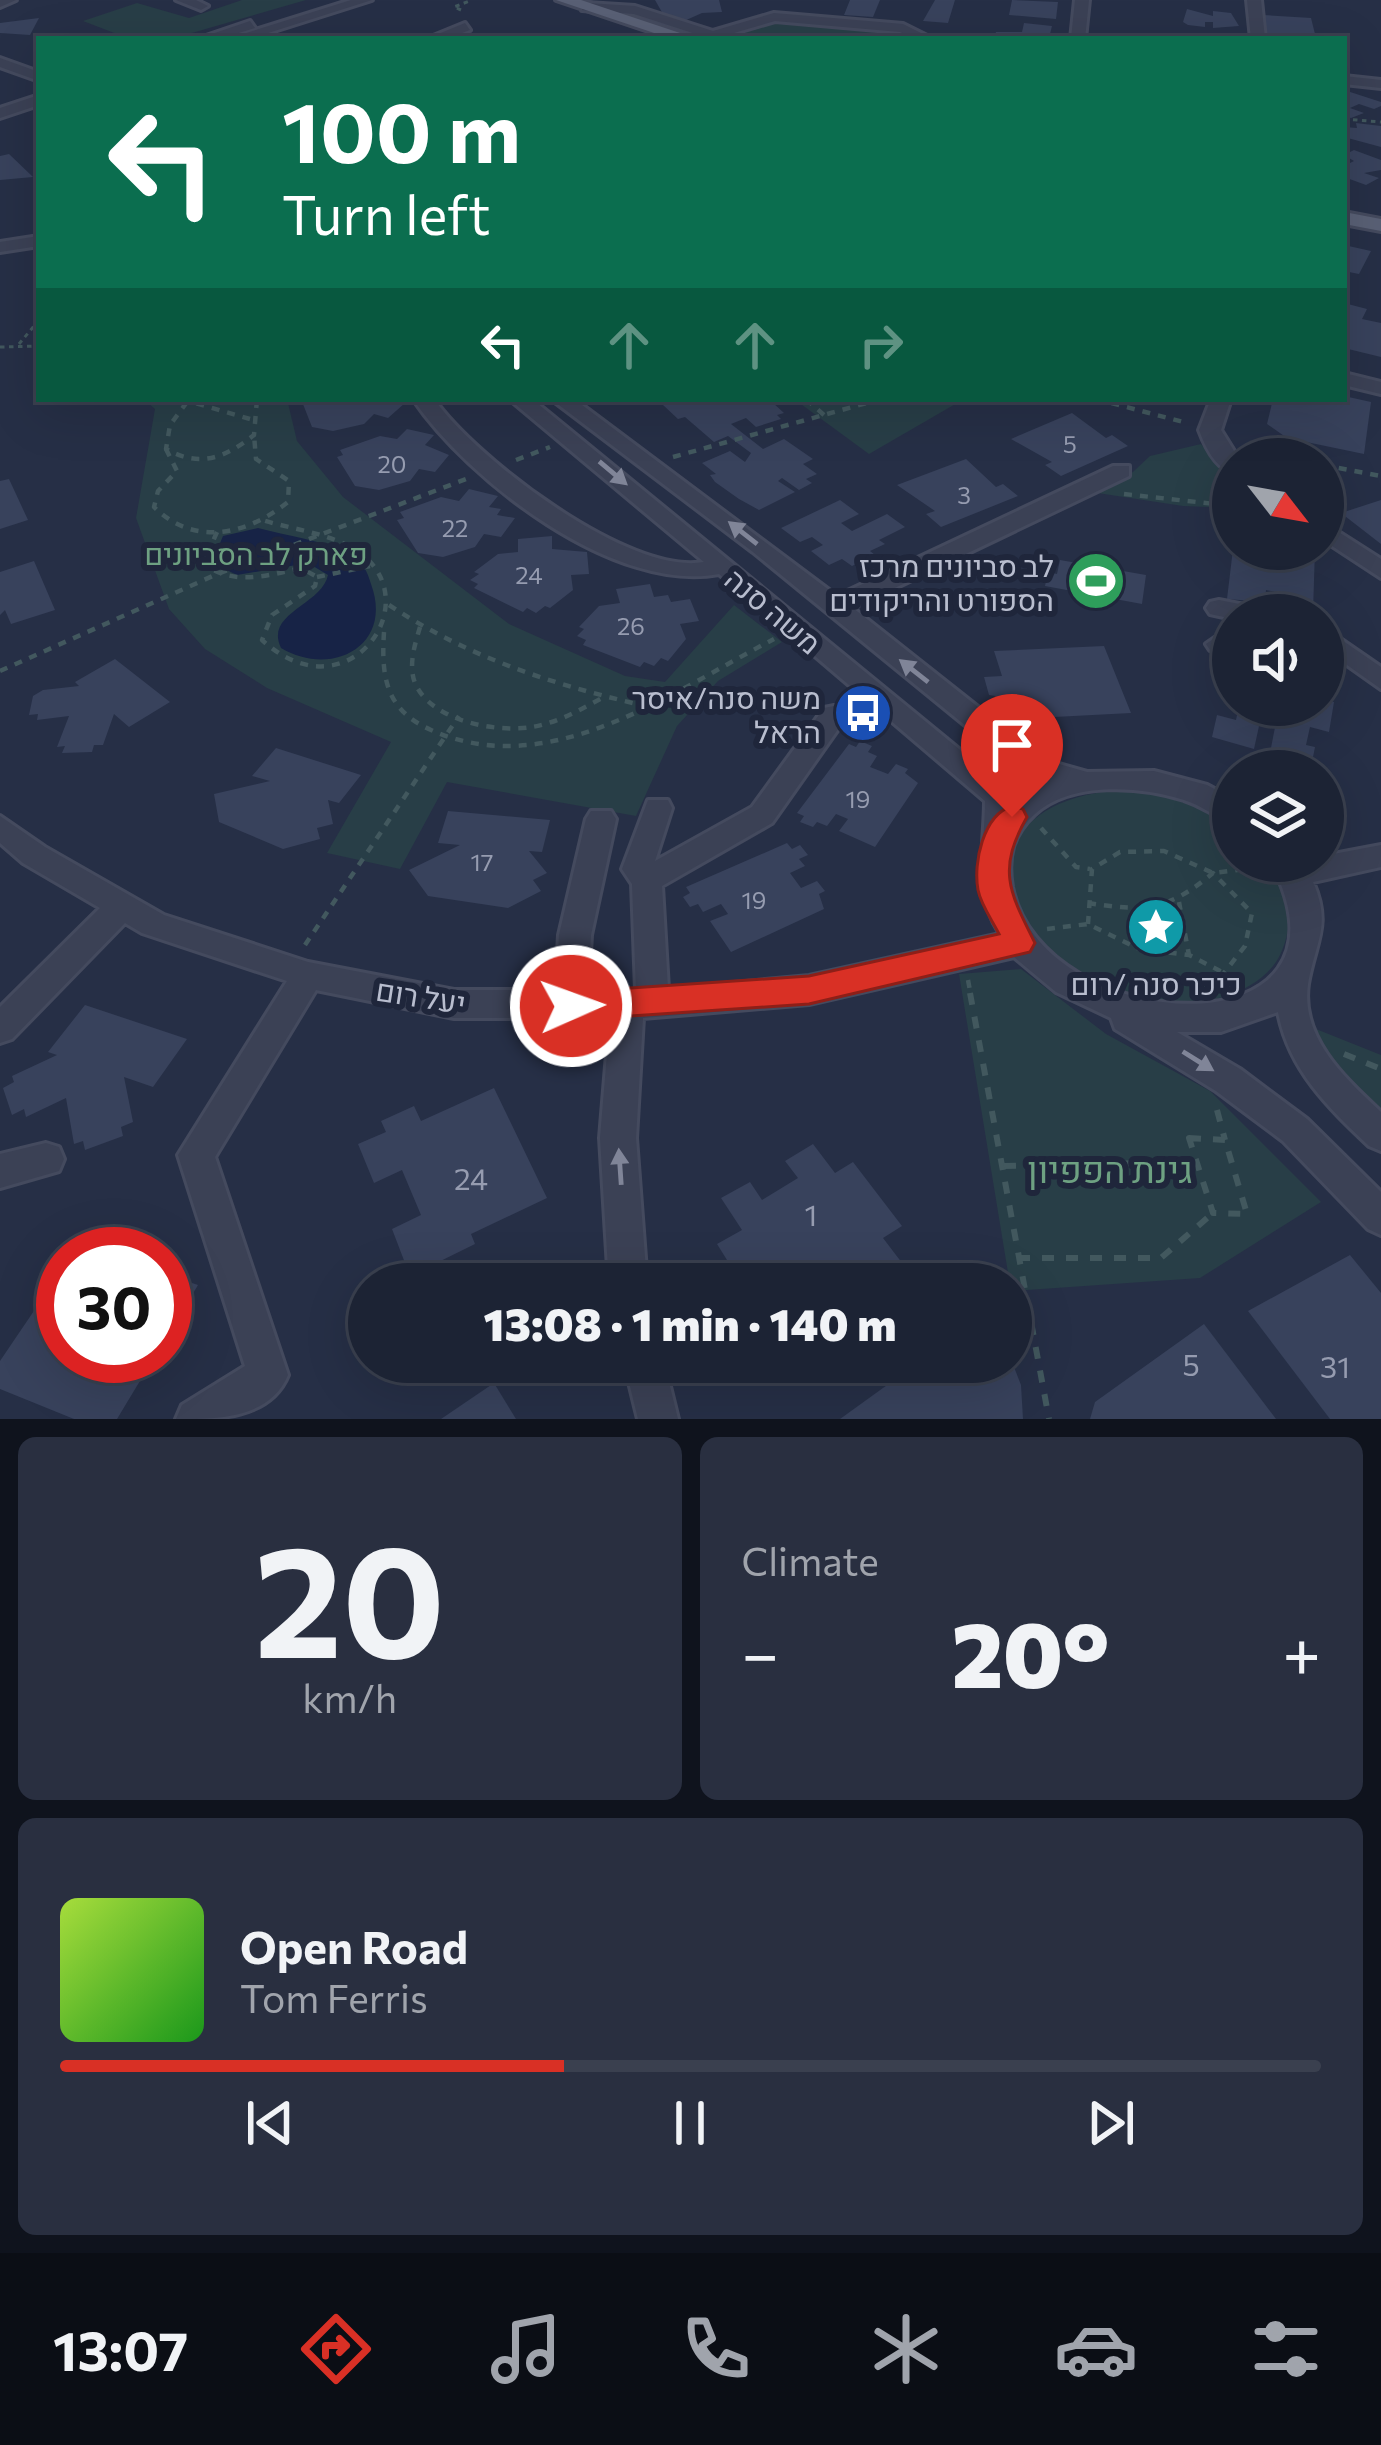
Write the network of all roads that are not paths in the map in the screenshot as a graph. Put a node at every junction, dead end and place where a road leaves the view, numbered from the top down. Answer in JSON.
{"nodes":[{"id":1,"x":9,"y":0,"type":"edge"},
{"id":2,"x":183,"y":0,"type":"edge"},
{"id":3,"x":334,"y":0,"type":"edge"},
{"id":4,"x":365,"y":0,"type":"edge"},
{"id":5,"x":564,"y":0,"type":"edge"},
{"id":6,"x":1082,"y":0,"type":"edge"},
{"id":7,"x":1254,"y":0,"type":"edge"},
{"id":8,"x":0,"y":3,"type":"edge"},
{"id":9,"x":542,"y":4,"type":"dead end"},
{"id":10,"x":609,"y":4,"type":"edge"},
{"id":11,"x":635,"y":5,"type":"edge"},
{"id":12,"x":201,"y":6,"type":"dead end"},
{"id":13,"x":587,"y":7,"type":"junction"},
{"id":14,"x":465,"y":27,"type":"dead end"},
{"id":15,"x":214,"y":36,"type":"edge"},
{"id":16,"x":244,"y":36,"type":"edge"},
{"id":17,"x":441,"y":36,"type":"edge"},
{"id":18,"x":642,"y":36,"type":"edge"},
{"id":19,"x":680,"y":36,"type":"edge"},
{"id":20,"x":720,"y":36,"type":"edge"},
{"id":21,"x":922,"y":36,"type":"edge"},
{"id":22,"x":1078,"y":36,"type":"edge"},
{"id":23,"x":1258,"y":36,"type":"edge"},
{"id":24,"x":0,"y":62,"type":"edge"},
{"id":25,"x":36,"y":75,"type":"edge"},
{"id":26,"x":1347,"y":80,"type":"edge"},
{"id":27,"x":1381,"y":84,"type":"edge"},
{"id":28,"x":30,"y":100,"type":"edge"},
{"id":29,"x":0,"y":101,"type":"edge"},
{"id":30,"x":0,"y":116,"type":"edge"},
{"id":31,"x":36,"y":118,"type":"edge"},
{"id":32,"x":1347,"y":219,"type":"edge"},
{"id":33,"x":1381,"y":225,"type":"edge"},
{"id":34,"x":1347,"y":235,"type":"edge"},
{"id":35,"x":1381,"y":241,"type":"edge"},
{"id":36,"x":36,"y":245,"type":"edge"},
{"id":37,"x":0,"y":251,"type":"edge"},
{"id":38,"x":1347,"y":380,"type":"edge"},
{"id":39,"x":1381,"y":388,"type":"edge"},
{"id":40,"x":425,"y":402,"type":"edge"},
{"id":41,"x":523,"y":402,"type":"edge"},
{"id":42,"x":565,"y":402,"type":"edge"},
{"id":43,"x":1220,"y":402,"type":"edge"},
{"id":44,"x":1213,"y":438,"type":"edge"},
{"id":45,"x":1121,"y":471,"type":"dead end"},
{"id":46,"x":1344,"y":544,"type":"edge"},
{"id":47,"x":723,"y":566,"type":"junction"},
{"id":48,"x":1381,"y":570,"type":"edge"},
{"id":49,"x":834,"y":608,"type":"junction"},
{"id":50,"x":1344,"y":651,"type":"edge"},
{"id":51,"x":1344,"y":669,"type":"edge"},
{"id":52,"x":1377,"y":676,"type":"edge"},
{"id":53,"x":834,"y":715,"type":"dead end"},
{"id":54,"x":1080,"y":780,"type":"junction"},
{"id":55,"x":1212,"y":802,"type":"edge"},
{"id":56,"x":658,"y":808,"type":"dead end"},
{"id":57,"x":601,"y":819,"type":"dead end"},
{"id":58,"x":0,"y":827,"type":"edge"},
{"id":59,"x":1000,"y":836,"type":"junction"},
{"id":60,"x":1381,"y":856,"type":"edge"},
{"id":61,"x":1344,"y":860,"type":"edge"},
{"id":62,"x":647,"y":880,"type":"junction"},
{"id":63,"x":1296,"y":882,"type":"edge"},
{"id":64,"x":122,"y":906,"type":"junction"},
{"id":65,"x":1012,"y":933,"type":"junction"},
{"id":66,"x":299,"y":972,"type":"junction"},
{"id":67,"x":1292,"y":977,"type":"junction"},
{"id":68,"x":1097,"y":1002,"type":"junction"},
{"id":69,"x":640,"y":1004,"type":"junction"},
{"id":70,"x":571,"y":1006,"type":"junction"},
{"id":71,"x":0,"y":1029,"type":"edge"},
{"id":72,"x":1381,"y":1135,"type":"edge"},
{"id":73,"x":46,"y":1159,"type":"dead end"},
{"id":74,"x":0,"y":1171,"type":"edge"},
{"id":75,"x":1381,"y":1217,"type":"edge"},
{"id":76,"x":627,"y":1263,"type":"edge"},
{"id":77,"x":649,"y":1383,"type":"edge"},
{"id":78,"x":196,"y":1419,"type":"edge"},
{"id":79,"x":658,"y":1419,"type":"edge"}],
"edges":[{"from":1,"to":8,"type":"street"},
{"from":2,"to":12,"type":"street"},
{"from":3,"to":15,"type":"street"},
{"from":4,"to":16,"type":"street"},
{"from":5,"to":13,"type":"main road"},
{"from":6,"to":22,"type":"street"},
{"from":7,"to":23,"type":"street"},
{"from":9,"to":18,"type":"main road"},
{"from":10,"to":11,"type":"street"},
{"from":10,"to":13,"type":"street"},
{"from":11,"to":20,"type":"street"},
{"from":13,"to":19,"type":"main road"},
{"from":14,"to":17,"type":"street"},
{"from":20,"to":21,"type":"street"},
{"from":24,"to":25,"type":"street"},
{"from":26,"to":27,"type":"street"},
{"from":28,"to":29,"type":"street"},
{"from":28,"to":30,"type":"street"},
{"from":30,"to":31,"type":"street"},
{"from":32,"to":33,"type":"main road"},
{"from":34,"to":35,"type":"main road"},
{"from":36,"to":37,"type":"street"},
{"from":38,"to":39,"type":"street"},
{"from":40,"to":47,"type":"street"},
{"from":41,"to":47,"type":"street","name":"משה סנה","one_way":true},
{"from":49,"to":42,"type":"street","name":"משה סנה","one_way":true},
{"from":43,"to":44,"type":"street"},
{"from":45,"to":49,"type":"street"},
{"from":46,"to":48,"type":"street"},
{"from":47,"to":59,"type":"street","name":"משה סנה"},
{"from":54,"to":49,"type":"street","name":"משה סנה","one_way":true},
{"from":50,"to":52,"type":"street"},
{"from":51,"to":52,"type":"street"},
{"from":53,"to":62,"type":"street"},
{"from":54,"to":55,"type":"street"},
{"from":54,"to":59,"type":"street"},
{"from":56,"to":62,"type":"street"},
{"from":57,"to":70,"type":"street"},
{"from":58,"to":64,"type":"street","name":"יעל רום"},
{"from":59,"to":65,"type":"street"},
{"from":60,"to":61,"type":"street"},
{"from":62,"to":69,"type":"street"},
{"from":63,"to":67,"type":"street"},
{"from":64,"to":66,"type":"street","name":"יעל רום"},
{"from":64,"to":71,"type":"street"},
{"from":65,"to":68,"type":"street"},
{"from":65,"to":69,"type":"street","name":"יעל רום"},
{"from":66,"to":70,"type":"street","name":"יעל רום"},
{"from":66,"to":78,"type":"street"},
{"from":67,"to":68,"type":"street"},
{"from":67,"to":72,"type":"street"},
{"from":68,"to":75,"type":"street","one_way":true},
{"from":69,"to":70,"type":"street","name":"יעל רום"},
{"from":76,"to":69,"type":"street","one_way":true},
{"from":73,"to":74,"type":"street"},
{"from":77,"to":79,"type":"street"}]}
